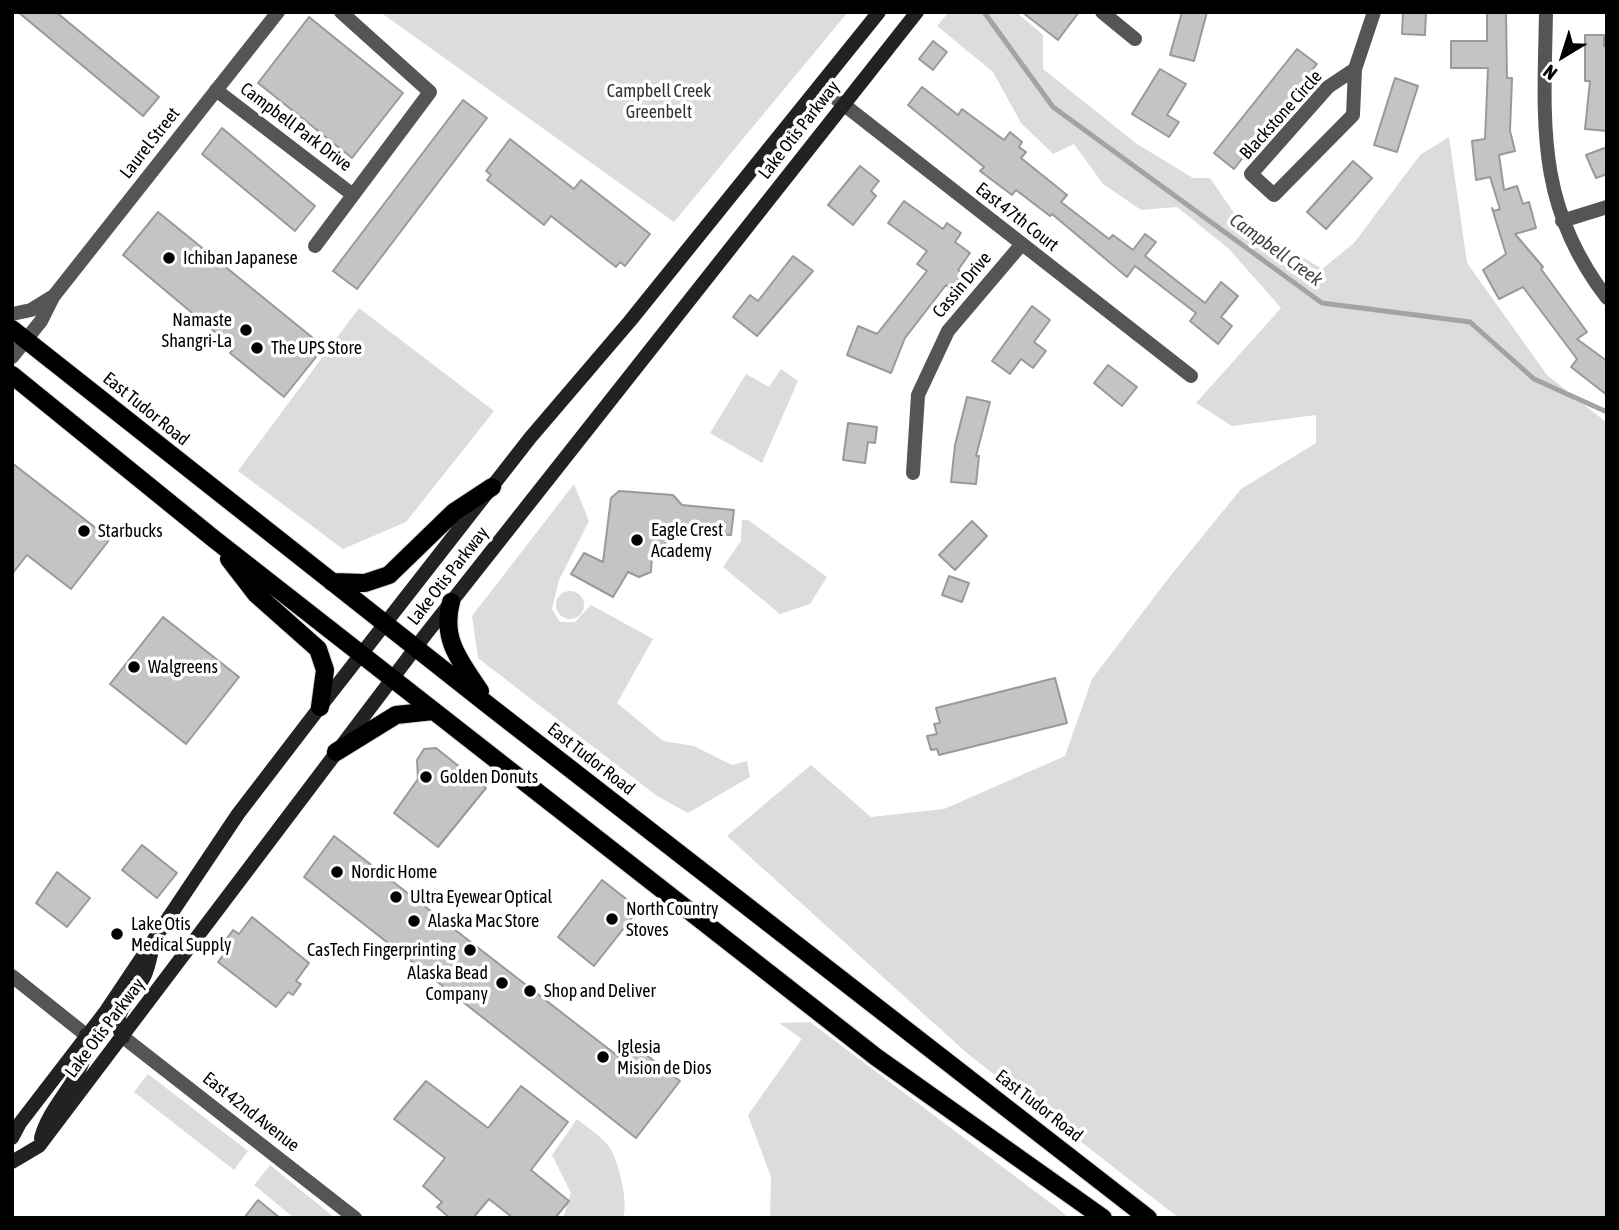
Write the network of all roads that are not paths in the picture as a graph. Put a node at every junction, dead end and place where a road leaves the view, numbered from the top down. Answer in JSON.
{"nodes":[{"id":1,"x":278,"y":12,"type":"edge"},
{"id":2,"x":341,"y":12,"type":"edge"},
{"id":3,"x":879,"y":12,"type":"edge"},
{"id":4,"x":917,"y":12,"type":"edge"},
{"id":5,"x":1102,"y":12,"type":"edge"},
{"id":6,"x":1374,"y":12,"type":"edge"},
{"id":7,"x":1546,"y":12,"type":"edge"},
{"id":8,"x":1135,"y":39,"type":"dead end"},
{"id":9,"x":1355,"y":69,"type":"junction"},
{"id":10,"x":820,"y":86,"type":"junction"},
{"id":11,"x":216,"y":90,"type":"junction"},
{"id":12,"x":843,"y":106,"type":"junction"},
{"id":13,"x":353,"y":195,"type":"junction"},
{"id":14,"x":1607,"y":207,"type":"edge"},
{"id":15,"x":1562,"y":221,"type":"junction"},
{"id":16,"x":1021,"y":245,"type":"junction"},
{"id":17,"x":315,"y":246,"type":"dead end"},
{"id":18,"x":53,"y":297,"type":"junction"},
{"id":19,"x":1607,"y":298,"type":"edge"},
{"id":20,"x":12,"y":314,"type":"edge"},
{"id":21,"x":19,"y":334,"type":"edge"},
{"id":22,"x":12,"y":356,"type":"edge"},
{"id":23,"x":1191,"y":376,"type":"dead end"},
{"id":24,"x":17,"y":382,"type":"edge"},
{"id":25,"x":913,"y":473,"type":"dead end"},
{"id":26,"x":492,"y":487,"type":"junction"},
{"id":27,"x":214,"y":539,"type":"junction"},
{"id":28,"x":332,"y":582,"type":"junction"},
{"id":29,"x":452,"y":602,"type":"junction"},
{"id":30,"x":385,"y":624,"type":"junction"},
{"id":31,"x":416,"y":648,"type":"junction"},
{"id":32,"x":361,"y":655,"type":"junction"},
{"id":33,"x":392,"y":679,"type":"junction"},
{"id":34,"x":320,"y":707,"type":"junction"},
{"id":35,"x":492,"y":708,"type":"junction"},
{"id":36,"x":433,"y":710,"type":"junction"},
{"id":37,"x":336,"y":752,"type":"junction"},
{"id":38,"x":153,"y":942,"type":"junction"},
{"id":39,"x":12,"y":976,"type":"edge"},
{"id":40,"x":86,"y":1035,"type":"junction"},
{"id":41,"x":123,"y":1037,"type":"junction"},
{"id":42,"x":12,"y":1138,"type":"edge"},
{"id":43,"x":39,"y":1146,"type":"junction"},
{"id":44,"x":12,"y":1162,"type":"edge"},
{"id":45,"x":355,"y":1218,"type":"edge"},
{"id":46,"x":1102,"y":1218,"type":"edge"},
{"id":47,"x":1148,"y":1218,"type":"edge"}],
"edges":[{"from":1,"to":11,"type":"street","name":"Laurel Street"},
{"from":2,"to":13,"type":"street"},
{"from":3,"to":10,"type":"main road","name":"Lake Otis Parkway"},
{"from":4,"to":12,"type":"main road","name":"Lake Otis Parkway"},
{"from":5,"to":8,"type":"street"},
{"from":6,"to":9,"type":"street","name":"Blackstone Circle"},
{"from":7,"to":15,"type":"street"},
{"from":9,"to":9,"type":"street","name":"Blackstone Circle"},
{"from":10,"to":12,"type":"street","name":"East 47th Court"},
{"from":10,"to":26,"type":"main road","name":"Lake Otis Parkway"},
{"from":11,"to":13,"type":"street","name":"Campbell Park Drive"},
{"from":11,"to":18,"type":"street","name":"Laurel Street"},
{"from":12,"to":16,"type":"street","name":"East 47th Court"},
{"from":12,"to":29,"type":"main road","name":"Lake Otis Parkway"},
{"from":13,"to":17,"type":"street"},
{"from":14,"to":15,"type":"street"},
{"from":15,"to":19,"type":"street"},
{"from":16,"to":23,"type":"street","name":"East 47th Court"},
{"from":16,"to":25,"type":"street","name":"Cassin Drive"},
{"from":18,"to":20,"type":"street","name":"Laurel Street"},
{"from":18,"to":21,"type":"street","name":"Laurel Street"},
{"from":21,"to":22,"type":"street","name":"Laurel Street"},
{"from":21,"to":28,"type":"main road","name":"East Tudor Road"},
{"from":24,"to":27,"type":"main road"},
{"from":26,"to":28,"type":"main road"},
{"from":26,"to":30,"type":"main road","name":"Lake Otis Parkway"},
{"from":27,"to":32,"type":"main road"},
{"from":27,"to":34,"type":"main road"},
{"from":28,"to":30,"type":"main road","name":"East Tudor Road"},
{"from":29,"to":31,"type":"main road","name":"Lake Otis Parkway"},
{"from":29,"to":35,"type":"main road"},
{"from":30,"to":31,"type":"main road","name":"East Tudor Road"},
{"from":30,"to":32,"type":"main road","name":"Lake Otis Parkway"},
{"from":31,"to":33,"type":"main road","name":"Lake Otis Parkway"},
{"from":31,"to":35,"type":"main road","name":"East Tudor Road"},
{"from":32,"to":33,"type":"main road"},
{"from":32,"to":34,"type":"main road","name":"Lake Otis Parkway"},
{"from":33,"to":36,"type":"main road"},
{"from":33,"to":37,"type":"main road","name":"Lake Otis Parkway"},
{"from":34,"to":38,"type":"main road","name":"Lake Otis Parkway"},
{"from":35,"to":47,"type":"main road","name":"East Tudor Road"},
{"from":36,"to":37,"type":"main road"},
{"from":36,"to":46,"type":"main road"},
{"from":37,"to":41,"type":"main road","name":"Lake Otis Parkway"},
{"from":38,"to":40,"type":"main road","name":"Lake Otis Parkway"},
{"from":38,"to":41,"type":"main road"},
{"from":39,"to":40,"type":"street"},
{"from":40,"to":42,"type":"main road","name":"Lake Otis Parkway"},
{"from":40,"to":43,"type":"main road"},
{"from":41,"to":43,"type":"main road","name":"Lake Otis Parkway"},
{"from":41,"to":45,"type":"street","name":"East 42nd Avenue"},
{"from":43,"to":44,"type":"main road","name":"Lake Otis Parkway"}]}
